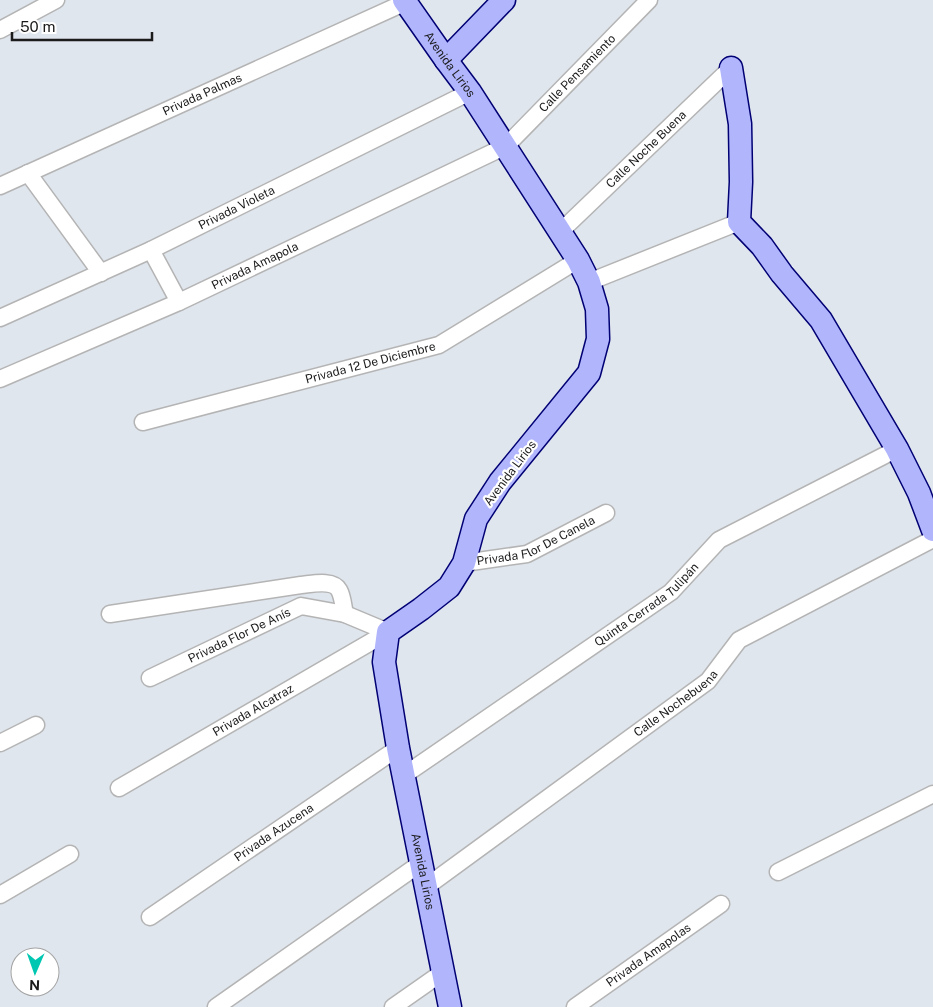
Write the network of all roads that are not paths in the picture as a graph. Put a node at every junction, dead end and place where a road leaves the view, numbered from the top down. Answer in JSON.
{"nodes":[{"id":1,"x":56,"y":0,"type":"edge"},
{"id":2,"x":504,"y":0,"type":"edge"},
{"id":3,"x":649,"y":0,"type":"edge"},
{"id":4,"x":405,"y":1,"type":"edge"},
{"id":5,"x":0,"y":30,"type":"edge"},
{"id":6,"x":446,"y":60,"type":"junction"},
{"id":7,"x":731,"y":68,"type":"joint"},
{"id":8,"x":470,"y":92,"type":"junction"},
{"id":9,"x":506,"y":146,"type":"junction"},
{"id":10,"x":28,"y":173,"type":"junction"},
{"id":11,"x":0,"y":186,"type":"edge"},
{"id":12,"x":738,"y":222,"type":"junction"},
{"id":13,"x":561,"y":231,"type":"junction"},
{"id":14,"x":151,"y":250,"type":"junction"},
{"id":15,"x":578,"y":260,"type":"junction"},
{"id":16,"x":101,"y":273,"type":"junction"},
{"id":17,"x":589,"y":282,"type":"junction"},
{"id":18,"x":179,"y":302,"type":"junction"},
{"id":19,"x":0,"y":318,"type":"edge"},
{"id":20,"x":0,"y":379,"type":"edge"},
{"id":21,"x":143,"y":422,"type":"dead end"},
{"id":22,"x":897,"y":448,"type":"junction"},
{"id":23,"x":606,"y":512,"type":"dead end"},
{"id":24,"x":933,"y":530,"type":"edge"},
{"id":25,"x":933,"y":539,"type":"edge"},
{"id":26,"x":464,"y":563,"type":"junction"},
{"id":27,"x":110,"y":614,"type":"dead end"},
{"id":28,"x":345,"y":614,"type":"junction"},
{"id":29,"x":388,"y":632,"type":"junction"},
{"id":30,"x":150,"y":678,"type":"dead end"},
{"id":31,"x":36,"y":725,"type":"dead end"},
{"id":32,"x":0,"y":743,"type":"edge"},
{"id":33,"x":398,"y":748,"type":"junction"},
{"id":34,"x":404,"y":776,"type":"junction"},
{"id":35,"x":119,"y":788,"type":"dead end"},
{"id":36,"x":933,"y":794,"type":"edge"},
{"id":37,"x":70,"y":854,"type":"dead end"},
{"id":38,"x":421,"y":863,"type":"junction"},
{"id":39,"x":778,"y":872,"type":"dead end"},
{"id":40,"x":426,"y":887,"type":"junction"},
{"id":41,"x":0,"y":894,"type":"edge"},
{"id":42,"x":722,"y":904,"type":"dead end"},
{"id":43,"x":150,"y":917,"type":"dead end"},
{"id":44,"x":443,"y":972,"type":"junction"},
{"id":45,"x":216,"y":1007,"type":"edge"},
{"id":46,"x":393,"y":1007,"type":"edge"},
{"id":47,"x":450,"y":1007,"type":"edge"},
{"id":48,"x":575,"y":1007,"type":"edge"}],
"edges":[{"from":1,"to":5,"type":"street"},
{"from":2,"to":6,"type":"main road"},
{"from":3,"to":9,"type":"street","name":"Calle Pensamiento"},
{"from":4,"to":6,"type":"main road","name":"Avenida Lirios"},
{"from":4,"to":10,"type":"street","name":"Privada Palmas"},
{"from":6,"to":8,"type":"main road","name":"Avenida Lirios"},
{"from":7,"to":12,"type":"main road"},
{"from":7,"to":13,"type":"street","name":"Calle Noche Buena"},
{"from":8,"to":9,"type":"main road","name":"Avenida Lirios"},
{"from":8,"to":14,"type":"street","name":"Privada Violeta"},
{"from":9,"to":13,"type":"main road","name":"Avenida Lirios"},
{"from":9,"to":18,"type":"street","name":"Privada Amapola"},
{"from":10,"to":11,"type":"street","name":"Privada Palmas"},
{"from":10,"to":16,"type":"street"},
{"from":12,"to":17,"type":"street"},
{"from":12,"to":22,"type":"main road"},
{"from":13,"to":15,"type":"main road","name":"Avenida Lirios"},
{"from":14,"to":16,"type":"street","name":"Privada Violeta"},
{"from":14,"to":18,"type":"street"},
{"from":15,"to":17,"type":"main road","name":"Avenida Lirios"},
{"from":15,"to":21,"type":"street","name":"Privada 12 De Diciembre"},
{"from":16,"to":19,"type":"street","name":"Privada Violeta"},
{"from":17,"to":26,"type":"main road","name":"Avenida Lirios"},
{"from":18,"to":20,"type":"street","name":"Privada Amapola"},
{"from":22,"to":24,"type":"main road"},
{"from":22,"to":34,"type":"street","name":"Quinta Cerrada Tulipán"},
{"from":23,"to":26,"type":"street","name":"Privada Flor De Canela"},
{"from":25,"to":40,"type":"street","name":"Calle Nochebuena"},
{"from":26,"to":29,"type":"main road","name":"Avenida Lirios"},
{"from":27,"to":28,"type":"street"},
{"from":28,"to":29,"type":"street","name":"Privada Flor De Anís"},
{"from":28,"to":30,"type":"street","name":"Privada Flor De Anís"},
{"from":29,"to":33,"type":"main road","name":"Avenida Lirios"},
{"from":29,"to":35,"type":"street","name":"Privada Alcatraz"},
{"from":31,"to":32,"type":"street"},
{"from":33,"to":34,"type":"main road","name":"Avenida Lirios"},
{"from":33,"to":43,"type":"street","name":"Privada Azucena"},
{"from":34,"to":38,"type":"main road","name":"Avenida Lirios"},
{"from":36,"to":39,"type":"street"},
{"from":37,"to":41,"type":"street"},
{"from":38,"to":40,"type":"main road","name":"Avenida Lirios"},
{"from":38,"to":45,"type":"street"},
{"from":40,"to":44,"type":"main road","name":"Avenida Lirios"},
{"from":42,"to":48,"type":"street","name":"Privada Amapolas"},
{"from":44,"to":46,"type":"street"},
{"from":44,"to":47,"type":"main road","name":"Avenida Lirios"}]}
